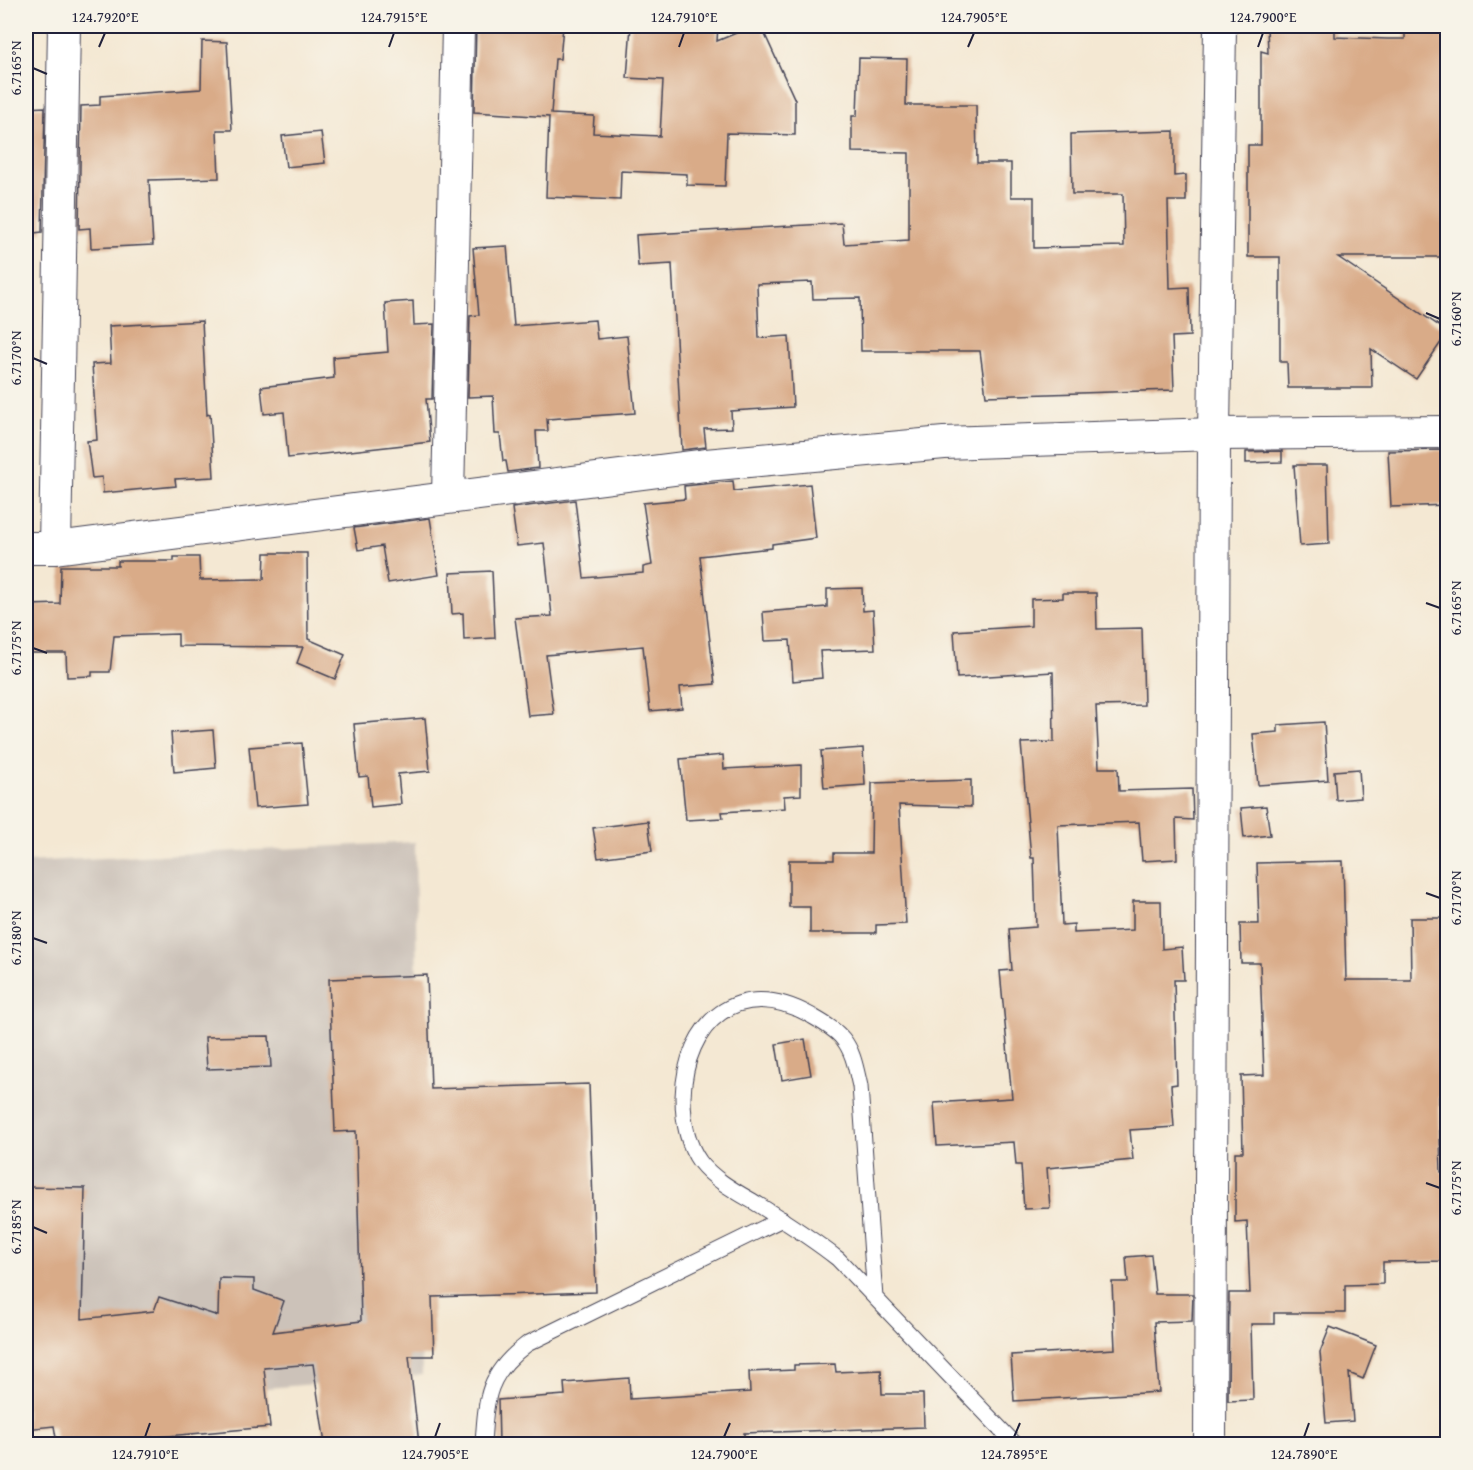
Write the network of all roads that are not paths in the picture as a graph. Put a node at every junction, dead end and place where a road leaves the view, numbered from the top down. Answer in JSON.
{"nodes":[{"id":1,"x":64,"y":26,"type":"edge"},
{"id":2,"x":458,"y":26,"type":"edge"},
{"id":3,"x":1220,"y":26,"type":"edge"},
{"id":4,"x":1448,"y":432,"type":"edge"},
{"id":5,"x":1214,"y":434,"type":"junction"},
{"id":6,"x":448,"y":497,"type":"junction"},
{"id":7,"x":40,"y":548,"type":"edge"},
{"id":8,"x":782,"y":1219,"type":"junction"},
{"id":9,"x":875,"y":1298,"type":"junction"},
{"id":10,"x":483,"y":1444,"type":"edge"},
{"id":11,"x":1015,"y":1444,"type":"edge"},
{"id":12,"x":1210,"y":1444,"type":"edge"}],
"edges":[{"from":1,"to":7,"type":"street"},
{"from":2,"to":6,"type":"street"},
{"from":3,"to":5,"type":"street"},
{"from":4,"to":5,"type":"street"},
{"from":5,"to":6,"type":"street"},
{"from":5,"to":12,"type":"street"},
{"from":6,"to":7,"type":"street"},
{"from":8,"to":9,"type":"lane"},
{"from":8,"to":9,"type":"lane"},
{"from":8,"to":10,"type":"lane"},
{"from":9,"to":11,"type":"lane"}]}
